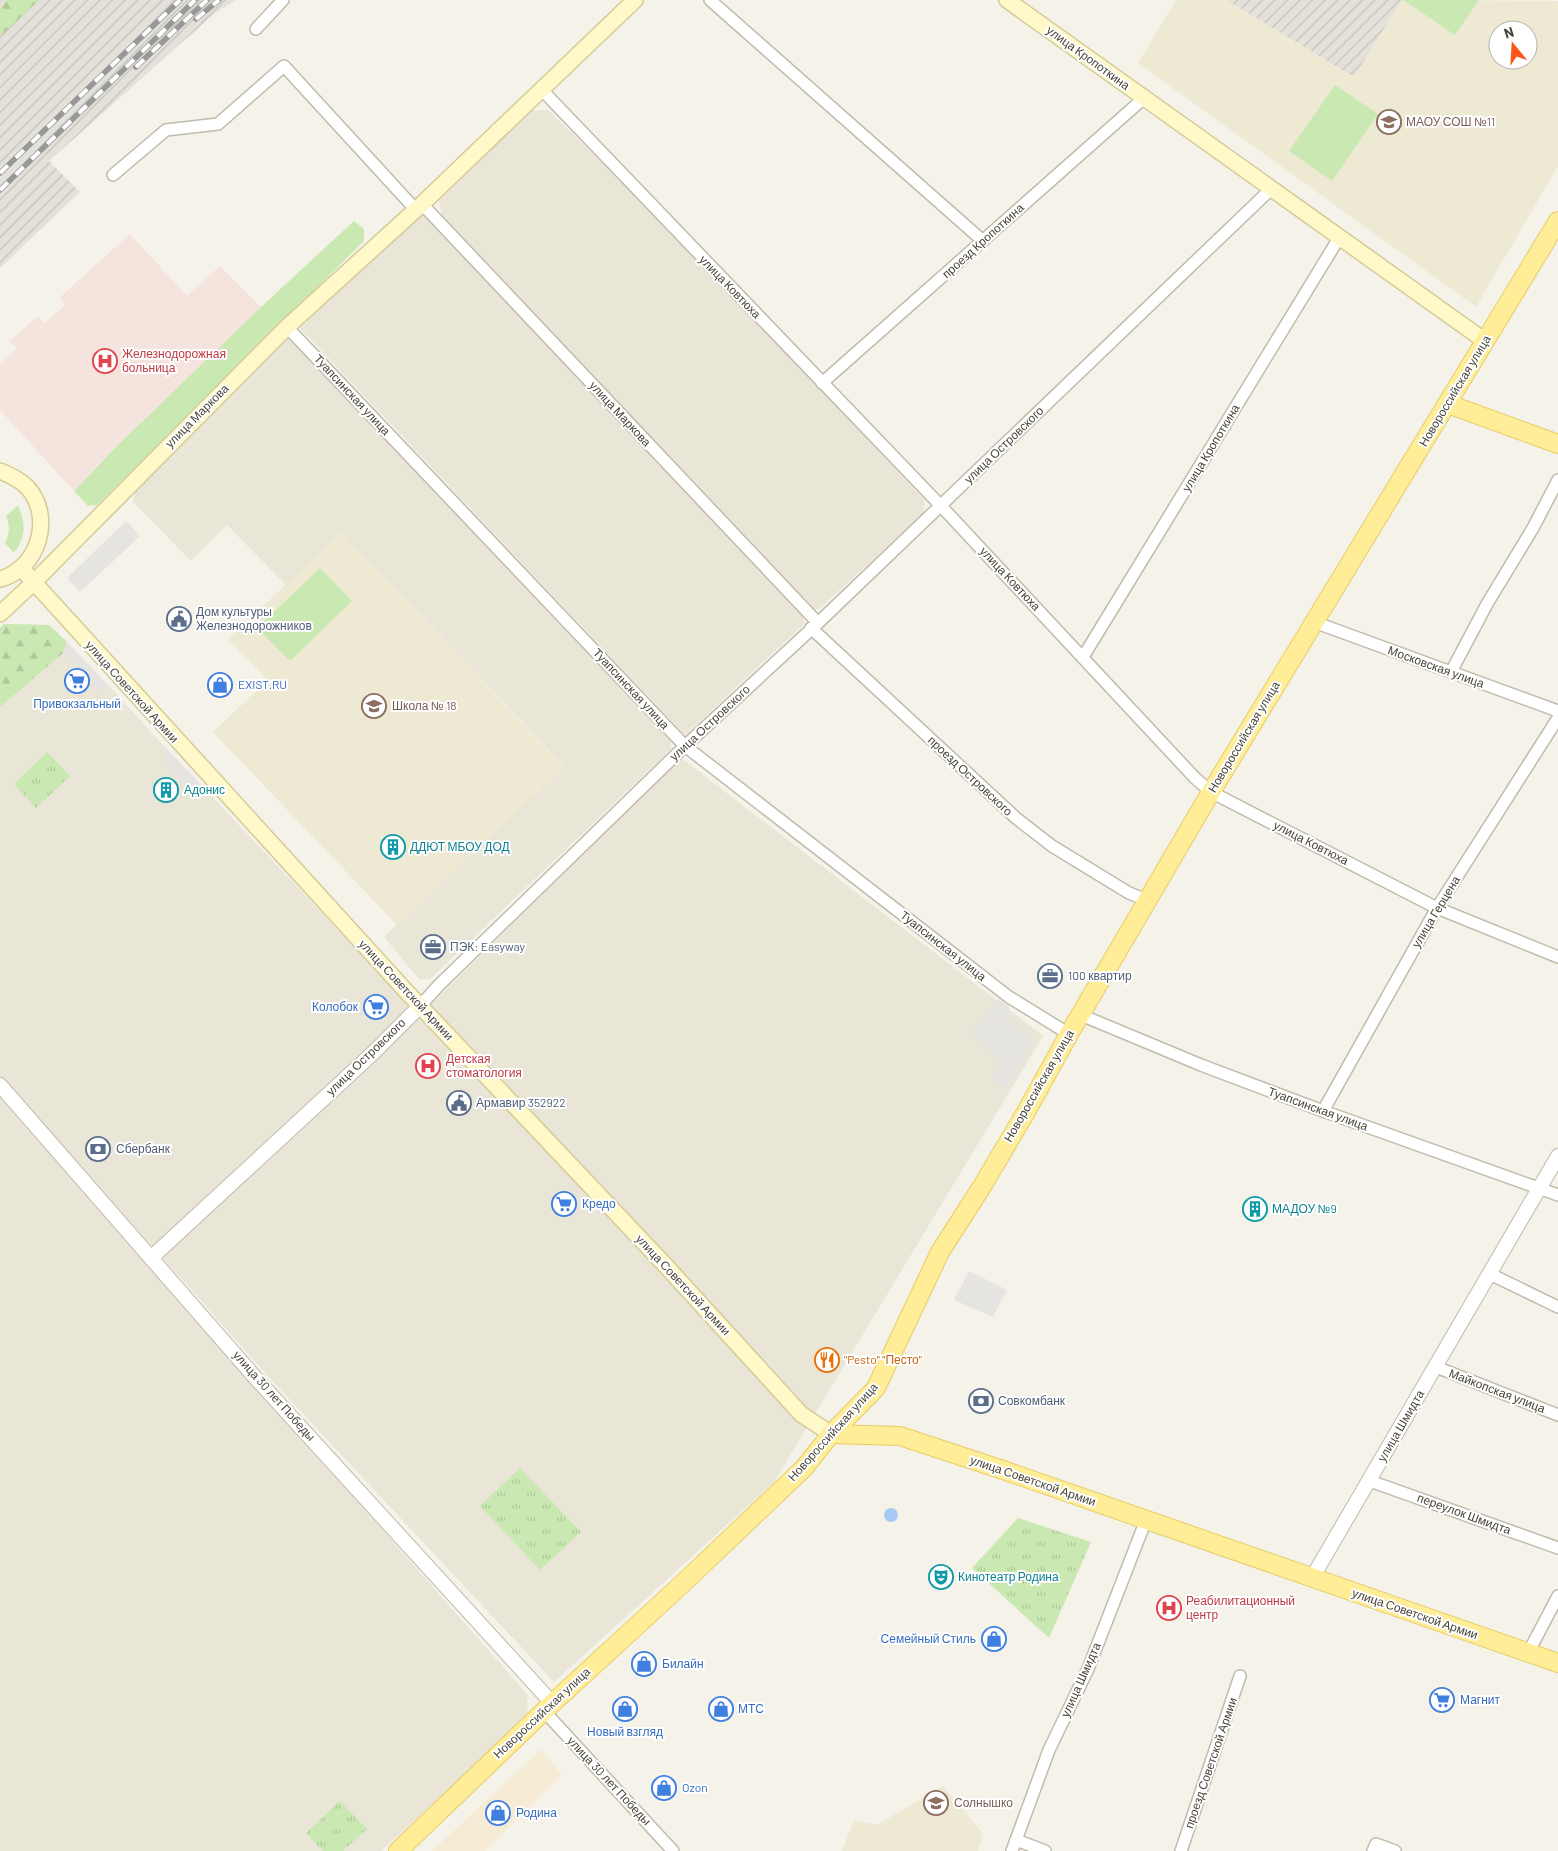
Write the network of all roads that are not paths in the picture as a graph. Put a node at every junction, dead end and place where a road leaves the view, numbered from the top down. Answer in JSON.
{"nodes":[{"id":1,"x":283,"y":0,"type":"edge"},
{"id":2,"x":635,"y":0,"type":"edge"},
{"id":3,"x":710,"y":0,"type":"edge"},
{"id":4,"x":1007,"y":0,"type":"edge"},
{"id":5,"x":256,"y":29,"type":"dead end"},
{"id":6,"x":542,"y":90,"type":"junction"},
{"id":7,"x":1144,"y":98,"type":"junction"},
{"id":8,"x":113,"y":175,"type":"dead end"},
{"id":9,"x":1271,"y":189,"type":"junction"},
{"id":10,"x":419,"y":207,"type":"junction"},
{"id":11,"x":1558,"y":221,"type":"edge"},
{"id":12,"x":1339,"y":238,"type":"junction"},
{"id":13,"x":983,"y":242,"type":"junction"},
{"id":14,"x":287,"y":327,"type":"junction"},
{"id":15,"x":1485,"y":341,"type":"junction"},
{"id":16,"x":822,"y":383,"type":"junction"},
{"id":17,"x":1448,"y":404,"type":"junction"},
{"id":18,"x":1558,"y":444,"type":"edge"},
{"id":19,"x":0,"y":471,"type":"edge"},
{"id":20,"x":1558,"y":480,"type":"edge"},
{"id":21,"x":941,"y":506,"type":"junction"},
{"id":22,"x":21,"y":568,"type":"junction"},
{"id":23,"x":0,"y":579,"type":"edge"},
{"id":24,"x":33,"y":583,"type":"junction"},
{"id":25,"x":0,"y":614,"type":"edge"},
{"id":26,"x":1314,"y":622,"type":"junction"},
{"id":27,"x":814,"y":626,"type":"junction"},
{"id":28,"x":1083,"y":657,"type":"junction"},
{"id":29,"x":1451,"y":672,"type":"junction"},
{"id":30,"x":1558,"y":711,"type":"edge"},
{"id":31,"x":1558,"y":718,"type":"edge"},
{"id":32,"x":685,"y":746,"type":"junction"},
{"id":33,"x":1211,"y":792,"type":"junction"},
{"id":34,"x":1147,"y":900,"type":"junction"},
{"id":35,"x":1437,"y":908,"type":"junction"},
{"id":36,"x":1557,"y":954,"type":"edge"},
{"id":37,"x":420,"y":1006,"type":"junction"},
{"id":38,"x":1081,"y":1014,"type":"junction"},
{"id":39,"x":1068,"y":1034,"type":"junction"},
{"id":40,"x":0,"y":1085,"type":"edge"},
{"id":41,"x":1323,"y":1111,"type":"junction"},
{"id":42,"x":1558,"y":1156,"type":"edge"},
{"id":43,"x":1539,"y":1188,"type":"junction"},
{"id":44,"x":1558,"y":1195,"type":"edge"},
{"id":45,"x":151,"y":1258,"type":"junction"},
{"id":46,"x":1490,"y":1274,"type":"junction"},
{"id":47,"x":1558,"y":1307,"type":"edge"},
{"id":48,"x":1436,"y":1367,"type":"junction"},
{"id":49,"x":1558,"y":1415,"type":"edge"},
{"id":50,"x":831,"y":1434,"type":"junction"},
{"id":51,"x":1370,"y":1481,"type":"junction"},
{"id":52,"x":1146,"y":1520,"type":"junction"},
{"id":53,"x":1558,"y":1548,"type":"edge"},
{"id":54,"x":1312,"y":1578,"type":"junction"},
{"id":55,"x":1558,"y":1596,"type":"edge"},
{"id":56,"x":1528,"y":1653,"type":"junction"},
{"id":57,"x":1558,"y":1663,"type":"edge"},
{"id":58,"x":1240,"y":1676,"type":"dead end"},
{"id":59,"x":548,"y":1707,"type":"junction"},
{"id":60,"x":1014,"y":1846,"type":"edge"},
{"id":61,"x":1374,"y":1847,"type":"edge"},
{"id":62,"x":398,"y":1851,"type":"edge"},
{"id":63,"x":674,"y":1851,"type":"edge"},
{"id":64,"x":1045,"y":1851,"type":"edge"},
{"id":65,"x":1181,"y":1851,"type":"edge"},
{"id":66,"x":1395,"y":1851,"type":"edge"}],
"edges":[{"from":1,"to":5,"type":"street"},
{"from":2,"to":6,"type":"main road","name":"улица Маркова"},
{"from":3,"to":13,"type":"street"},
{"from":4,"to":7,"type":"main road","name":"улица Кропоткина"},
{"from":6,"to":10,"type":"main road","name":"улица Маркова"},
{"from":6,"to":16,"type":"street","name":"улица Ковтюха"},
{"from":7,"to":9,"type":"main road","name":"улица Кропоткина"},
{"from":7,"to":13,"type":"street","name":"проезд Кропоткина"},
{"from":8,"to":10,"type":"street"},
{"from":9,"to":12,"type":"main road","name":"улица Кропоткина"},
{"from":9,"to":21,"type":"street","name":"улица Островского"},
{"from":10,"to":14,"type":"main road","name":"улица Маркова"},
{"from":10,"to":27,"type":"street","name":"улица Маркова"},
{"from":11,"to":15,"type":"main road","name":"Новороссийская улица"},
{"from":12,"to":15,"type":"main road","name":"улица Кропоткина"},
{"from":12,"to":28,"type":"street","name":"улица Кропоткина"},
{"from":13,"to":16,"type":"street","name":"проезд Кропоткина"},
{"from":14,"to":24,"type":"main road","name":"улица Маркова"},
{"from":14,"to":32,"type":"street","name":"Туапсинская улица"},
{"from":15,"to":17,"type":"main road","name":"Новороссийская улица"},
{"from":16,"to":21,"type":"street","name":"улица Ковтюха"},
{"from":17,"to":18,"type":"main road"},
{"from":17,"to":26,"type":"main road","name":"Новороссийская улица"},
{"from":19,"to":22,"type":"main road"},
{"from":20,"to":29,"type":"street"},
{"from":21,"to":27,"type":"street","name":"улица Островского"},
{"from":21,"to":28,"type":"street","name":"улица Ковтюха"},
{"from":22,"to":23,"type":"main road"},
{"from":22,"to":24,"type":"main road","name":"улица Советской Армии"},
{"from":24,"to":25,"type":"main road","name":"улица Маркова"},
{"from":24,"to":37,"type":"main road","name":"улица Советской Армии"},
{"from":26,"to":29,"type":"street","name":"Московская улица"},
{"from":26,"to":33,"type":"main road","name":"Новороссийская улица"},
{"from":27,"to":32,"type":"street","name":"улица Островского"},
{"from":27,"to":34,"type":"street","name":"проезд Островского"},
{"from":28,"to":33,"type":"street","name":"улица Ковтюха"},
{"from":29,"to":30,"type":"street","name":"Московская улица"},
{"from":31,"to":35,"type":"street","name":"улица Герцена"},
{"from":32,"to":37,"type":"street","name":"улица Островского"},
{"from":32,"to":39,"type":"street","name":"Туапсинская улица"},
{"from":33,"to":34,"type":"main road","name":"Новороссийская улица"},
{"from":33,"to":35,"type":"street","name":"улица Ковтюха"},
{"from":34,"to":38,"type":"main road","name":"Новороссийская улица"},
{"from":35,"to":36,"type":"street","name":"улица Ковтюха"},
{"from":35,"to":41,"type":"street","name":"улица Герцена"},
{"from":37,"to":45,"type":"street","name":"улица Островского"},
{"from":37,"to":50,"type":"main road","name":"улица Советской Армии"},
{"from":38,"to":39,"type":"main road","name":"Новороссийская улица"},
{"from":38,"to":41,"type":"street","name":"Туапсинская улица"},
{"from":39,"to":50,"type":"main road","name":"Новороссийская улица"},
{"from":40,"to":45,"type":"street","name":"улица 30 лет Победы"},
{"from":41,"to":43,"type":"street","name":"Туапсинская улица"},
{"from":42,"to":43,"type":"street","name":"улица Шмидта"},
{"from":43,"to":44,"type":"street","name":"Туапсинская улица"},
{"from":43,"to":46,"type":"street","name":"улица Шмидта"},
{"from":45,"to":59,"type":"street","name":"улица 30 лет Победы"},
{"from":46,"to":47,"type":"street"},
{"from":46,"to":48,"type":"street","name":"улица Шмидта"},
{"from":48,"to":49,"type":"street","name":"Майкопская улица"},
{"from":48,"to":51,"type":"street","name":"улица Шмидта"},
{"from":50,"to":52,"type":"main road","name":"улица Советской Армии"},
{"from":50,"to":59,"type":"main road","name":"Новороссийская улица"},
{"from":51,"to":53,"type":"street","name":"переулок Шмидта"},
{"from":51,"to":54,"type":"street","name":"улица Шмидта"},
{"from":52,"to":54,"type":"main road","name":"улица Советской Армии"},
{"from":52,"to":60,"type":"street","name":"улица Шмидта"},
{"from":54,"to":56,"type":"main road","name":"улица Советской Армии"},
{"from":55,"to":56,"type":"street"},
{"from":56,"to":57,"type":"main road","name":"улица Советской Армии"},
{"from":58,"to":65,"type":"street","name":"проезд Советской Армии"},
{"from":59,"to":62,"type":"main road","name":"Новороссийская улица"},
{"from":59,"to":63,"type":"street","name":"улица 30 лет Победы"},
{"from":60,"to":64,"type":"street","name":"улица Шмидта"},
{"from":61,"to":66,"type":"street"}]}
